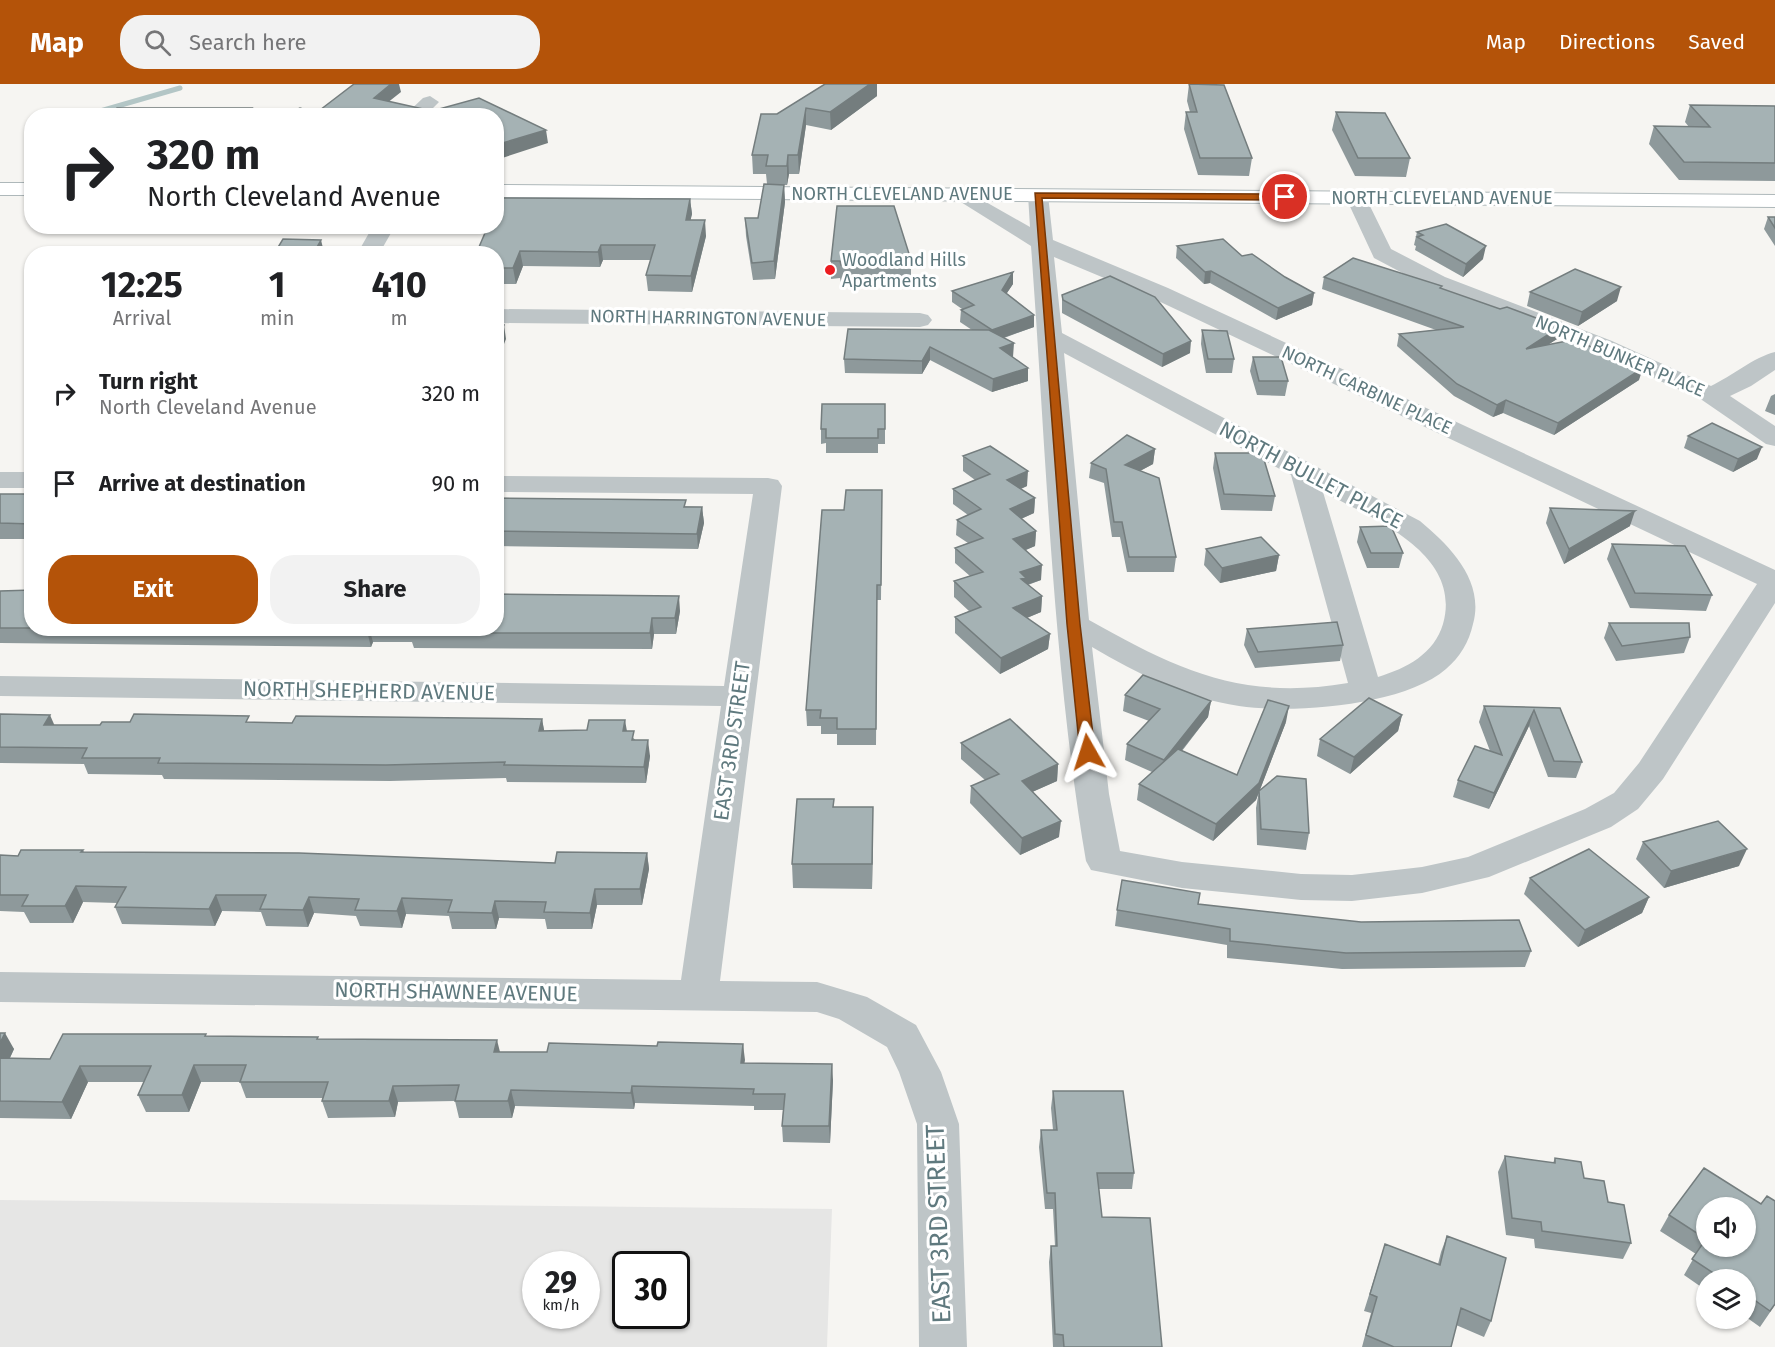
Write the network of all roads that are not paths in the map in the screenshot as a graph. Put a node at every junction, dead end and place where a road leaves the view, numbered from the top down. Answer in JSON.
{"nodes":[{"id":1,"x":430,"y":102,"type":"dead end"},
{"id":2,"x":423,"y":108,"type":"edge"},
{"id":3,"x":0,"y":189,"type":"edge"},
{"id":4,"x":24,"y":189,"type":"edge"},
{"id":5,"x":504,"y":191,"type":"edge"},
{"id":6,"x":963,"y":195,"type":"junction"},
{"id":7,"x":1038,"y":195,"type":"junction"},
{"id":8,"x":1356,"y":198,"type":"junction"},
{"id":9,"x":1775,"y":201,"type":"edge"},
{"id":10,"x":1041,"y":243,"type":"junction"},
{"id":11,"x":504,"y":316,"type":"edge"},
{"id":12,"x":920,"y":320,"type":"dead end"},
{"id":13,"x":1048,"y":335,"type":"junction"},
{"id":14,"x":1775,"y":359,"type":"edge"},
{"id":15,"x":1710,"y":395,"type":"junction"},
{"id":16,"x":1775,"y":438,"type":"edge"},
{"id":17,"x":1303,"y":470,"type":"junction"},
{"id":18,"x":0,"y":480,"type":"edge"},
{"id":19,"x":24,"y":480,"type":"edge"},
{"id":20,"x":504,"y":484,"type":"edge"},
{"id":21,"x":1775,"y":581,"type":"edge"},
{"id":22,"x":1074,"y":624,"type":"junction"},
{"id":23,"x":0,"y":686,"type":"edge"},
{"id":24,"x":1366,"y":692,"type":"junction"},
{"id":25,"x":738,"y":696,"type":"junction"},
{"id":26,"x":0,"y":987,"type":"edge"},
{"id":27,"x":698,"y":996,"type":"junction"},
{"id":28,"x":902,"y":1036,"type":"joint"},
{"id":29,"x":943,"y":1347,"type":"edge"}],
"edges":[{"from":1,"to":2,"type":"street"},
{"from":3,"to":4,"type":"street"},
{"from":5,"to":6,"type":"street","name":"NORTH CLEVELAND AVENUE"},
{"from":6,"to":7,"type":"street","name":"NORTH CLEVELAND AVENUE"},
{"from":6,"to":10,"type":"street","name":"NORTH CARBINE PLACE"},
{"from":7,"to":8,"type":"street","name":"NORTH CLEVELAND AVENUE"},
{"from":7,"to":10,"type":"street"},
{"from":8,"to":9,"type":"street","name":"NORTH CLEVELAND AVENUE"},
{"from":8,"to":15,"type":"street","name":"NORTH BUNKER PLACE"},
{"from":10,"to":13,"type":"street"},
{"from":10,"to":21,"type":"street","name":"NORTH CARBINE PLACE"},
{"from":11,"to":12,"type":"street","name":"NORTH HARRINGTON AVENUE"},
{"from":13,"to":17,"type":"street","name":"NORTH BULLET PLACE"},
{"from":13,"to":22,"type":"street"},
{"from":14,"to":15,"type":"street"},
{"from":15,"to":16,"type":"street","name":"NORTH BUNKER PLACE"},
{"from":17,"to":24,"type":"street"},
{"from":17,"to":24,"type":"street","name":"NORTH BULLET PLACE"},
{"from":18,"to":19,"type":"street"},
{"from":20,"to":25,"type":"street","name":"EAST 3RD STREET"},
{"from":21,"to":22,"type":"street"},
{"from":22,"to":24,"type":"street","name":"NORTH BULLET PLACE"},
{"from":23,"to":25,"type":"street","name":"NORTH SHEPHERD AVENUE"},
{"from":25,"to":27,"type":"street","name":"EAST 3RD STREET"},
{"from":26,"to":27,"type":"street","name":"NORTH SHAWNEE AVENUE"},
{"from":27,"to":28,"type":"street","name":"NORTH SHAWNEE AVENUE"},
{"from":28,"to":29,"type":"street","name":"EAST 3RD STREET"}]}
